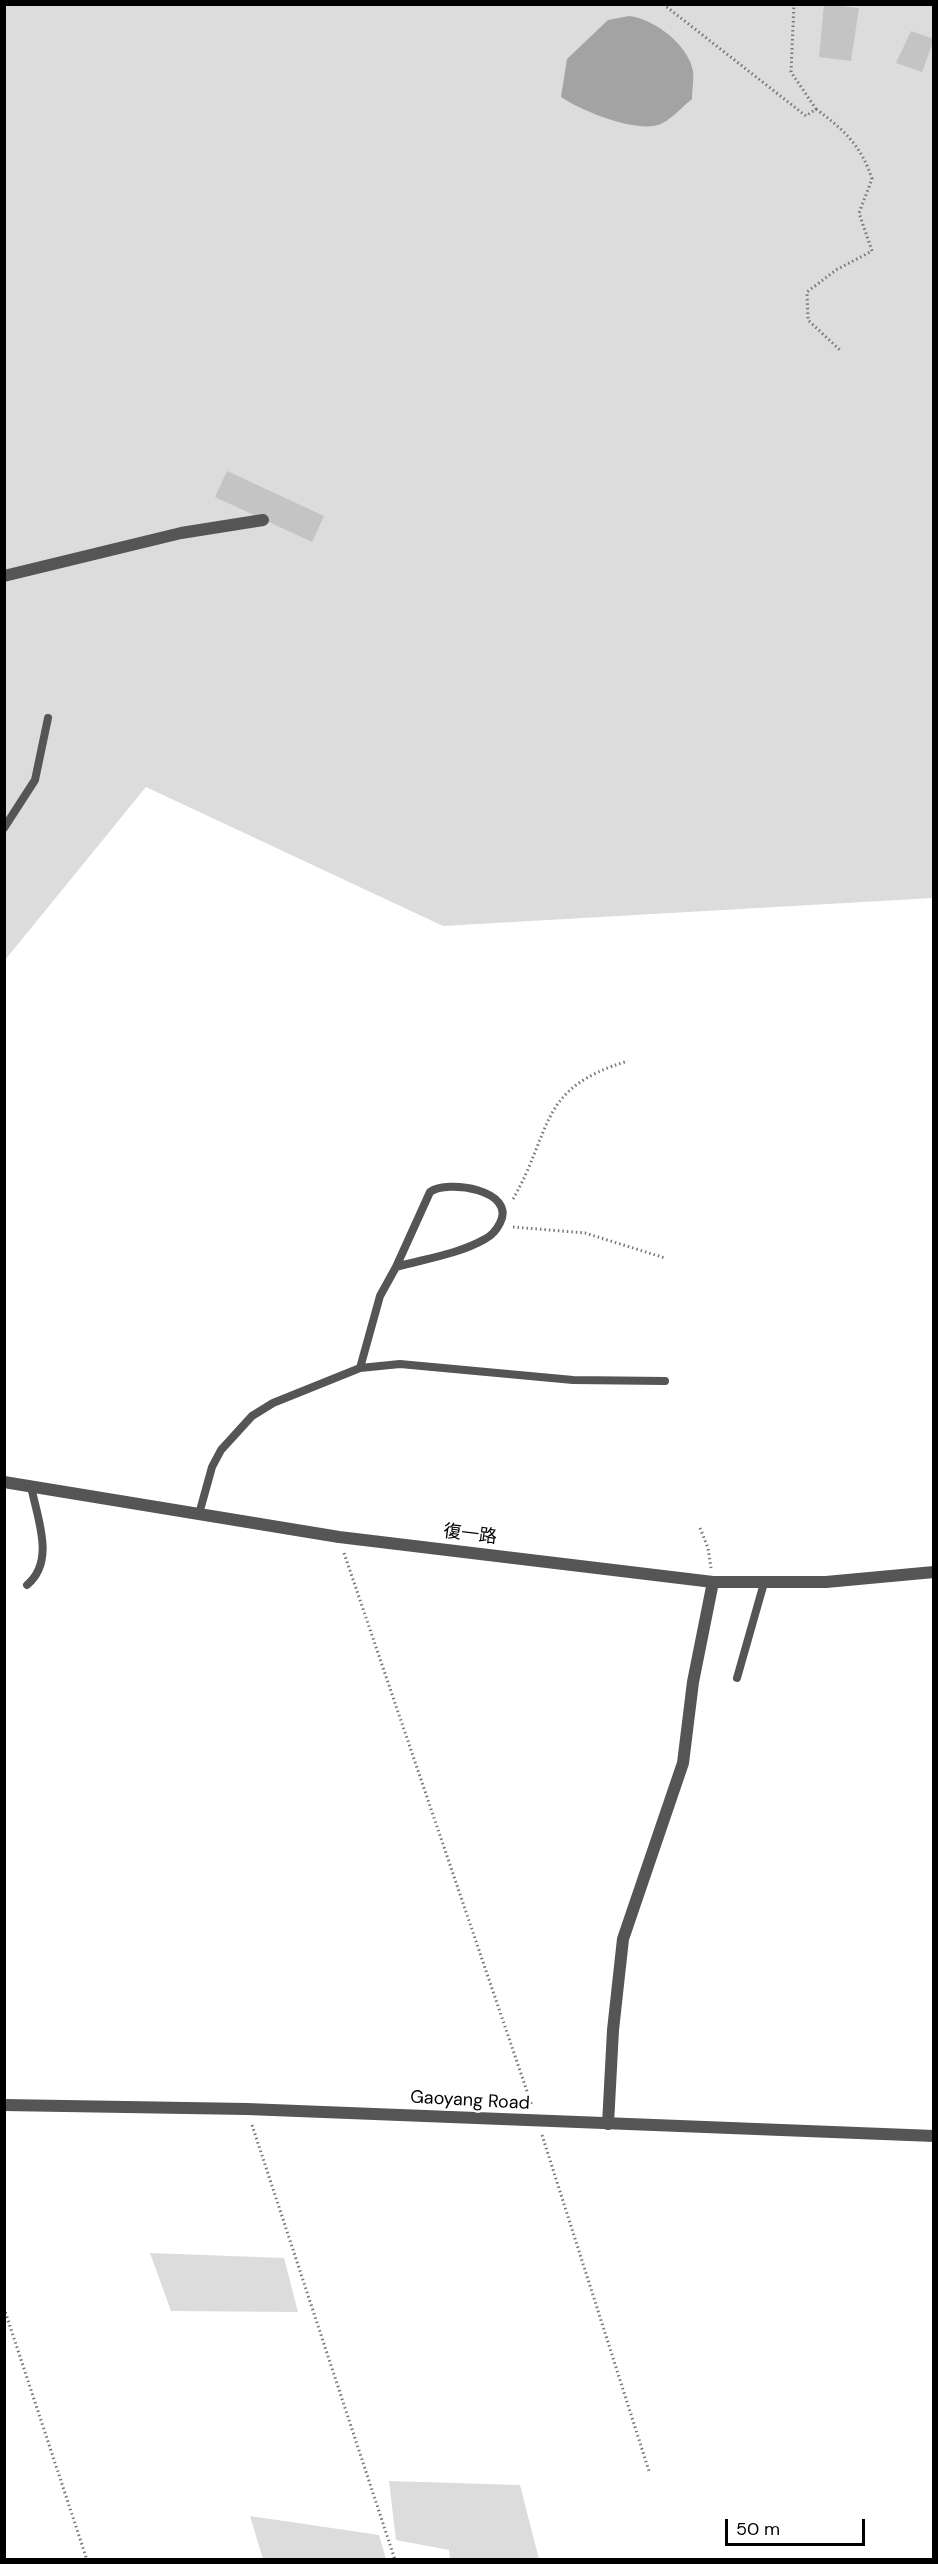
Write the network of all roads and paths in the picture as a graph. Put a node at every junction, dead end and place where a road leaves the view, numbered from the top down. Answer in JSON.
{"nodes":[{"id":1,"x":663,"y":4,"type":"edge"},
{"id":2,"x":794,"y":4,"type":"edge"},
{"id":3,"x":816,"y":110,"type":"junction"},
{"id":4,"x":842,"y":351,"type":"dead end"},
{"id":5,"x":263,"y":520,"type":"dead end"},
{"id":6,"x":4,"y":576,"type":"edge"},
{"id":7,"x":48,"y":718,"type":"dead end"},
{"id":8,"x":4,"y":828,"type":"edge"},
{"id":9,"x":628,"y":1061,"type":"dead end"},
{"id":10,"x":504,"y":1214,"type":"junction"},
{"id":11,"x":499,"y":1225,"type":"junction"},
{"id":12,"x":665,"y":1258,"type":"dead end"},
{"id":13,"x":396,"y":1267,"type":"junction"},
{"id":14,"x":360,"y":1368,"type":"junction"},
{"id":15,"x":665,"y":1381,"type":"dead end"},
{"id":16,"x":4,"y":1482,"type":"edge"},
{"id":17,"x":31,"y":1486,"type":"junction"},
{"id":18,"x":199,"y":1514,"type":"junction"},
{"id":19,"x":700,"y":1528,"type":"dead end"},
{"id":20,"x":339,"y":1537,"type":"junction"},
{"id":21,"x":933,"y":1572,"type":"edge"},
{"id":22,"x":713,"y":1582,"type":"junction"},
{"id":23,"x":764,"y":1583,"type":"junction"},
{"id":24,"x":27,"y":1586,"type":"dead end"},
{"id":25,"x":737,"y":1678,"type":"dead end"},
{"id":26,"x":4,"y":2105,"type":"edge"},
{"id":27,"x":247,"y":2109,"type":"junction"},
{"id":28,"x":538,"y":2123,"type":"junction"},
{"id":29,"x":608,"y":2124,"type":"junction"},
{"id":30,"x":933,"y":2136,"type":"edge"},
{"id":31,"x":4,"y":2307,"type":"edge"},
{"id":32,"x":649,"y":2471,"type":"dead end"},
{"id":33,"x":87,"y":2559,"type":"edge"},
{"id":34,"x":395,"y":2559,"type":"edge"}],
"edges":[{"from":1,"to":3,"type":"path"},
{"from":2,"to":3,"type":"path"},
{"from":3,"to":4,"type":"path"},
{"from":5,"to":6,"type":"street"},
{"from":7,"to":8,"type":"lane"},
{"from":9,"to":10,"type":"path"},
{"from":10,"to":11,"type":"lane"},
{"from":10,"to":13,"type":"lane"},
{"from":11,"to":12,"type":"path"},
{"from":11,"to":13,"type":"lane"},
{"from":13,"to":14,"type":"lane"},
{"from":14,"to":15,"type":"lane"},
{"from":14,"to":18,"type":"lane"},
{"from":16,"to":17,"type":"street","name":"復一路"},
{"from":17,"to":18,"type":"street","name":"復一路"},
{"from":17,"to":24,"type":"lane"},
{"from":18,"to":20,"type":"street","name":"復一路"},
{"from":19,"to":22,"type":"path"},
{"from":20,"to":22,"type":"street","name":"復一路"},
{"from":20,"to":28,"type":"path"},
{"from":21,"to":23,"type":"street","name":"復一路"},
{"from":22,"to":23,"type":"street","name":"復一路"},
{"from":22,"to":29,"type":"street"},
{"from":23,"to":25,"type":"lane"},
{"from":26,"to":27,"type":"street","name":"Gaoyang Road"},
{"from":27,"to":28,"type":"street","name":"Gaoyang Road"},
{"from":27,"to":34,"type":"path"},
{"from":28,"to":29,"type":"street","name":"Gaoyang Road"},
{"from":28,"to":32,"type":"path"},
{"from":29,"to":30,"type":"street","name":"Gaoyang Road"},
{"from":31,"to":33,"type":"path"}]}
